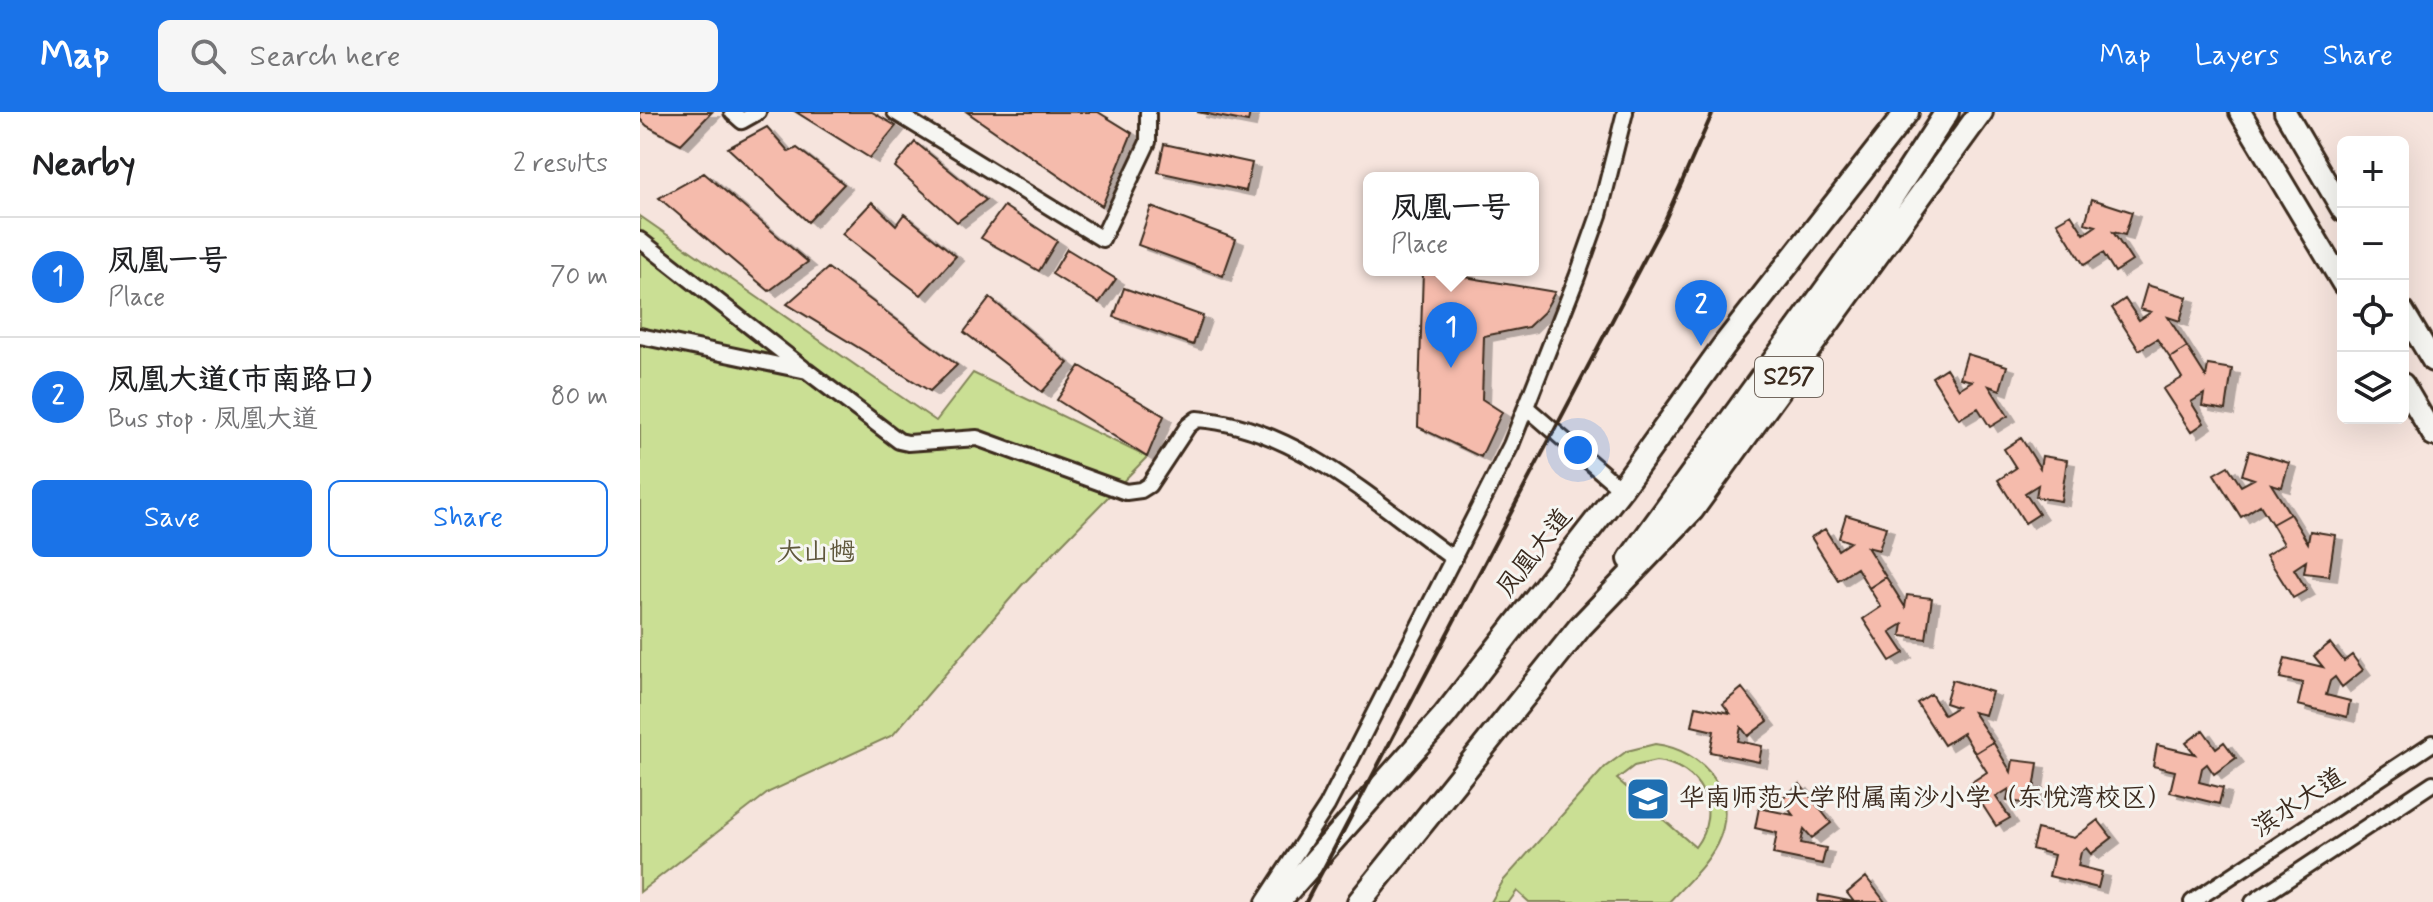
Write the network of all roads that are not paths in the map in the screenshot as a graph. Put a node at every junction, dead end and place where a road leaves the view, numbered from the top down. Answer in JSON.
{"nodes":[{"id":1,"x":732,"y":112,"type":"edge"},
{"id":2,"x":758,"y":112,"type":"edge"},
{"id":3,"x":895,"y":112,"type":"edge"},
{"id":4,"x":1148,"y":112,"type":"edge"},
{"id":5,"x":1625,"y":112,"type":"edge"},
{"id":6,"x":1947,"y":112,"type":"edge"},
{"id":7,"x":1961,"y":112,"type":"edge"},
{"id":8,"x":1981,"y":112,"type":"edge"},
{"id":9,"x":2240,"y":112,"type":"edge"},
{"id":10,"x":2285,"y":112,"type":"edge"},
{"id":11,"x":1906,"y":113,"type":"edge"},
{"id":12,"x":2341,"y":208,"type":"edge"},
{"id":13,"x":1880,"y":215,"type":"junction"},
{"id":14,"x":640,"y":240,"type":"edge"},
{"id":15,"x":2341,"y":280,"type":"edge"},
{"id":16,"x":2409,"y":321,"type":"edge"},
{"id":17,"x":640,"y":336,"type":"edge"},
{"id":18,"x":2433,"y":361,"type":"edge"},
{"id":19,"x":807,"y":371,"type":"junction"},
{"id":20,"x":2409,"y":394,"type":"edge"},
{"id":21,"x":1526,"y":407,"type":"junction"},
{"id":22,"x":2433,"y":435,"type":"edge"},
{"id":23,"x":1621,"y":489,"type":"junction"},
{"id":24,"x":1454,"y":559,"type":"junction"},
{"id":25,"x":1580,"y":627,"type":"junction"},
{"id":26,"x":2433,"y":743,"type":"edge"},
{"id":27,"x":2433,"y":783,"type":"edge"},
{"id":28,"x":1264,"y":902,"type":"edge"},
{"id":29,"x":1278,"y":902,"type":"edge"},
{"id":30,"x":1359,"y":902,"type":"edge"},
{"id":31,"x":2192,"y":902,"type":"edge"},
{"id":32,"x":2253,"y":902,"type":"edge"}],
"edges":[{"from":1,"to":2,"type":"street"},
{"from":3,"to":4,"type":"street"},
{"from":5,"to":21,"type":"street"},
{"from":6,"to":13,"type":"main road","number":"S257"},
{"from":7,"to":13,"type":"main road"},
{"from":8,"to":25,"type":"main road","number":"S257"},
{"from":9,"to":15,"type":"main road"},
{"from":10,"to":12,"type":"main road"},
{"from":11,"to":23,"type":"main road","name":"凤凰大道","number":"S257"},
{"from":13,"to":25,"type":"main road","number":"S257"},
{"from":14,"to":19,"type":"street"},
{"from":16,"to":18,"type":"main road"},
{"from":17,"to":19,"type":"street"},
{"from":19,"to":24,"type":"street"},
{"from":20,"to":22,"type":"main road"},
{"from":21,"to":23,"type":"street"},
{"from":21,"to":24,"type":"street"},
{"from":23,"to":29,"type":"main road","name":"凤凰大道","number":"S257"},
{"from":24,"to":28,"type":"street"},
{"from":25,"to":30,"type":"main road","number":"S257"},
{"from":26,"to":31,"type":"street","name":"滨水大道"},
{"from":27,"to":32,"type":"street"}]}
